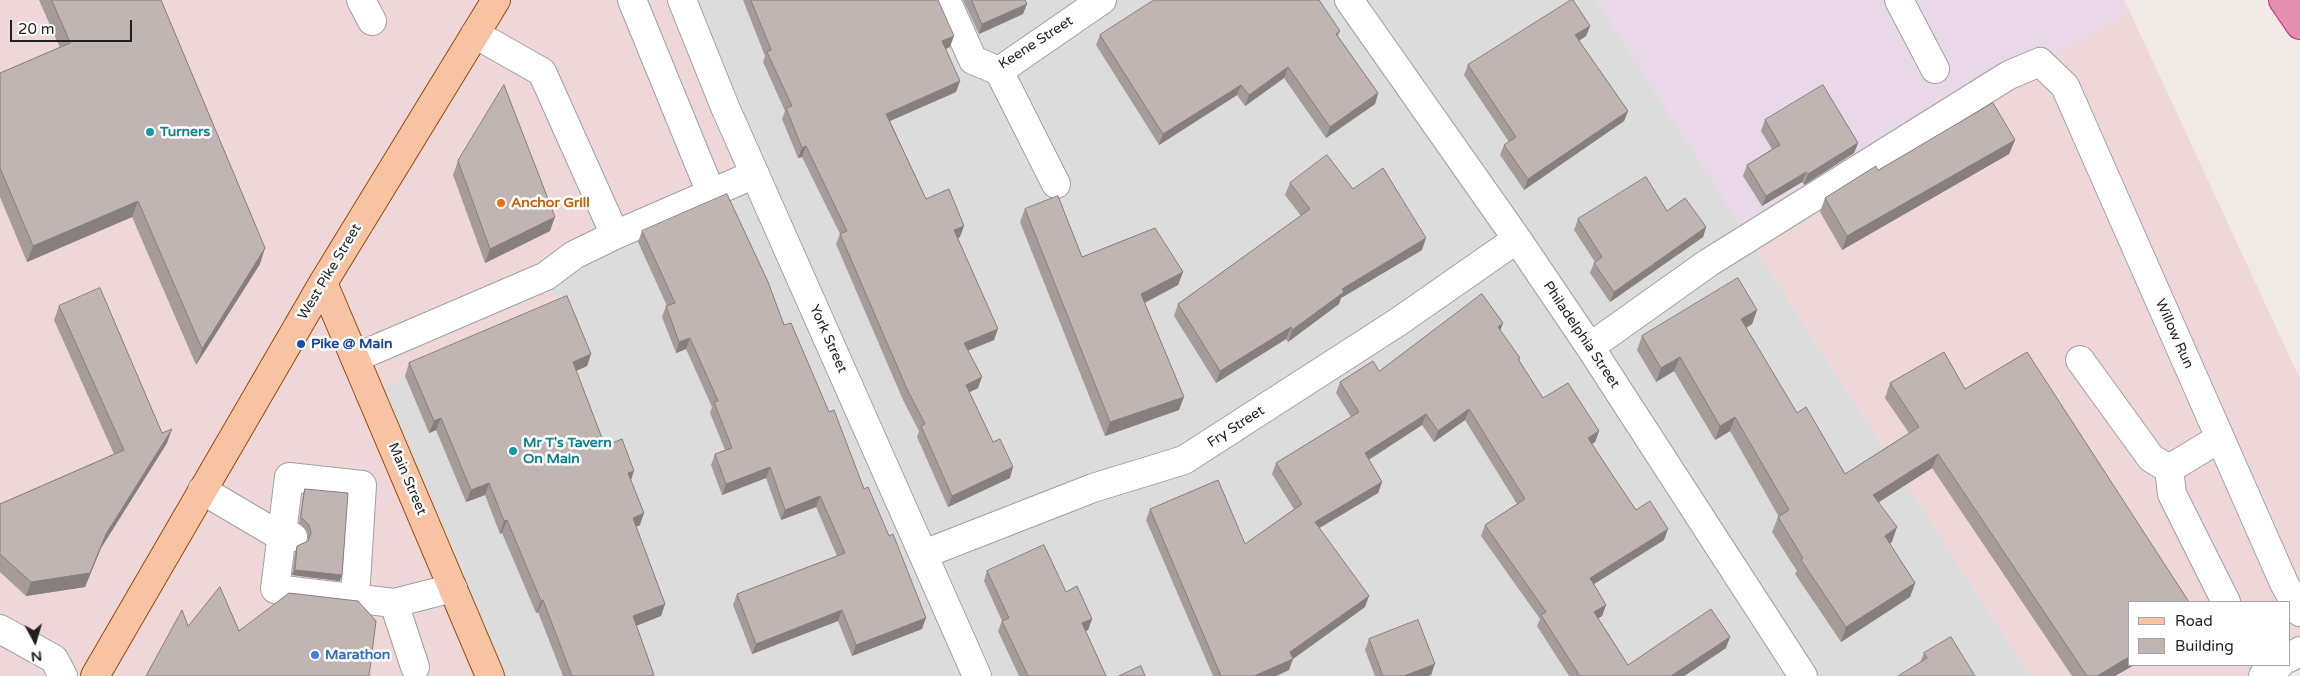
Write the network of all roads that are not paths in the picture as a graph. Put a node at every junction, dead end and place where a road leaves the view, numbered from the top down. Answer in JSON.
{"nodes":[{"id":1,"x":496,"y":0,"type":"edge"},
{"id":2,"x":632,"y":0,"type":"edge"},
{"id":3,"x":682,"y":0,"type":"edge"},
{"id":4,"x":946,"y":0,"type":"edge"},
{"id":5,"x":1102,"y":0,"type":"edge"},
{"id":6,"x":1349,"y":0,"type":"edge"},
{"id":7,"x":1899,"y":0,"type":"edge"},
{"id":8,"x":2283,"y":0,"type":"edge"},
{"id":9,"x":2300,"y":24,"type":"edge"},
{"id":10,"x":476,"y":34,"type":"junction"},
{"id":11,"x":1934,"y":70,"type":"dead end"},
{"id":12,"x":999,"y":71,"type":"junction"},
{"id":13,"x":755,"y":174,"type":"junction"},
{"id":14,"x":1056,"y":184,"type":"dead end"},
{"id":15,"x":711,"y":193,"type":"junction"},
{"id":16,"x":615,"y":235,"type":"junction"},
{"id":17,"x":1517,"y":239,"type":"junction"},
{"id":18,"x":323,"y":282,"type":"junction"},
{"id":19,"x":1590,"y":347,"type":"junction"},
{"id":20,"x":355,"y":358,"type":"junction"},
{"id":21,"x":2080,"y":360,"type":"dead end"},
{"id":22,"x":2220,"y":438,"type":"junction"},
{"id":23,"x":2169,"y":469,"type":"junction"},
{"id":24,"x":202,"y":490,"type":"junction"},
{"id":25,"x":287,"y":536,"type":"junction"},
{"id":26,"x":924,"y":554,"type":"junction"},
{"id":27,"x":453,"y":588,"type":"junction"},
{"id":28,"x":355,"y":598,"type":"junction"},
{"id":29,"x":2226,"y":601,"type":"edge"},
{"id":30,"x":394,"y":603,"type":"junction"},
{"id":31,"x":2300,"y":612,"type":"edge"},
{"id":32,"x":0,"y":629,"type":"edge"},
{"id":33,"x":2278,"y":666,"type":"edge"},
{"id":34,"x":415,"y":667,"type":"dead end"},
{"id":35,"x":63,"y":676,"type":"edge"},
{"id":36,"x":94,"y":676,"type":"edge"},
{"id":37,"x":490,"y":676,"type":"edge"},
{"id":38,"x":977,"y":676,"type":"edge"},
{"id":39,"x":1803,"y":676,"type":"edge"},
{"id":40,"x":2263,"y":676,"type":"edge"}],
"edges":[{"from":1,"to":10,"type":"main road","name":"West Pike Street"},
{"from":2,"to":15,"type":"street"},
{"from":3,"to":13,"type":"street","name":"York Street"},
{"from":4,"to":12,"type":"street","name":"Keene Street"},
{"from":5,"to":12,"type":"street","name":"Keene Street"},
{"from":6,"to":17,"type":"street","name":"Philadelphia Street"},
{"from":7,"to":11,"type":"street"},
{"from":8,"to":9,"type":"highway"},
{"from":10,"to":16,"type":"street"},
{"from":10,"to":18,"type":"main road","name":"West Pike Street"},
{"from":12,"to":14,"type":"street"},
{"from":13,"to":15,"type":"street"},
{"from":13,"to":26,"type":"street","name":"York Street"},
{"from":15,"to":16,"type":"street"},
{"from":16,"to":20,"type":"street"},
{"from":17,"to":19,"type":"street","name":"Philadelphia Street"},
{"from":17,"to":26,"type":"street","name":"Fry Street"},
{"from":18,"to":20,"type":"main road","name":"Main Street"},
{"from":18,"to":24,"type":"main road","name":"West Pike Street"},
{"from":19,"to":22,"type":"street","name":"Willow Run"},
{"from":19,"to":39,"type":"street","name":"Philadelphia Street"},
{"from":20,"to":27,"type":"main road","name":"Main Street"},
{"from":21,"to":23,"type":"street"},
{"from":22,"to":23,"type":"street"},
{"from":22,"to":31,"type":"street","name":"Willow Run"},
{"from":23,"to":29,"type":"street"},
{"from":24,"to":25,"type":"street"},
{"from":24,"to":36,"type":"main road","name":"West Pike Street"},
{"from":25,"to":28,"type":"street"},
{"from":25,"to":28,"type":"street"},
{"from":26,"to":38,"type":"street","name":"York Street"},
{"from":27,"to":30,"type":"street"},
{"from":27,"to":37,"type":"main road","name":"Main Street"},
{"from":28,"to":30,"type":"street"},
{"from":30,"to":34,"type":"street"},
{"from":32,"to":35,"type":"street"},
{"from":33,"to":40,"type":"street"}]}
